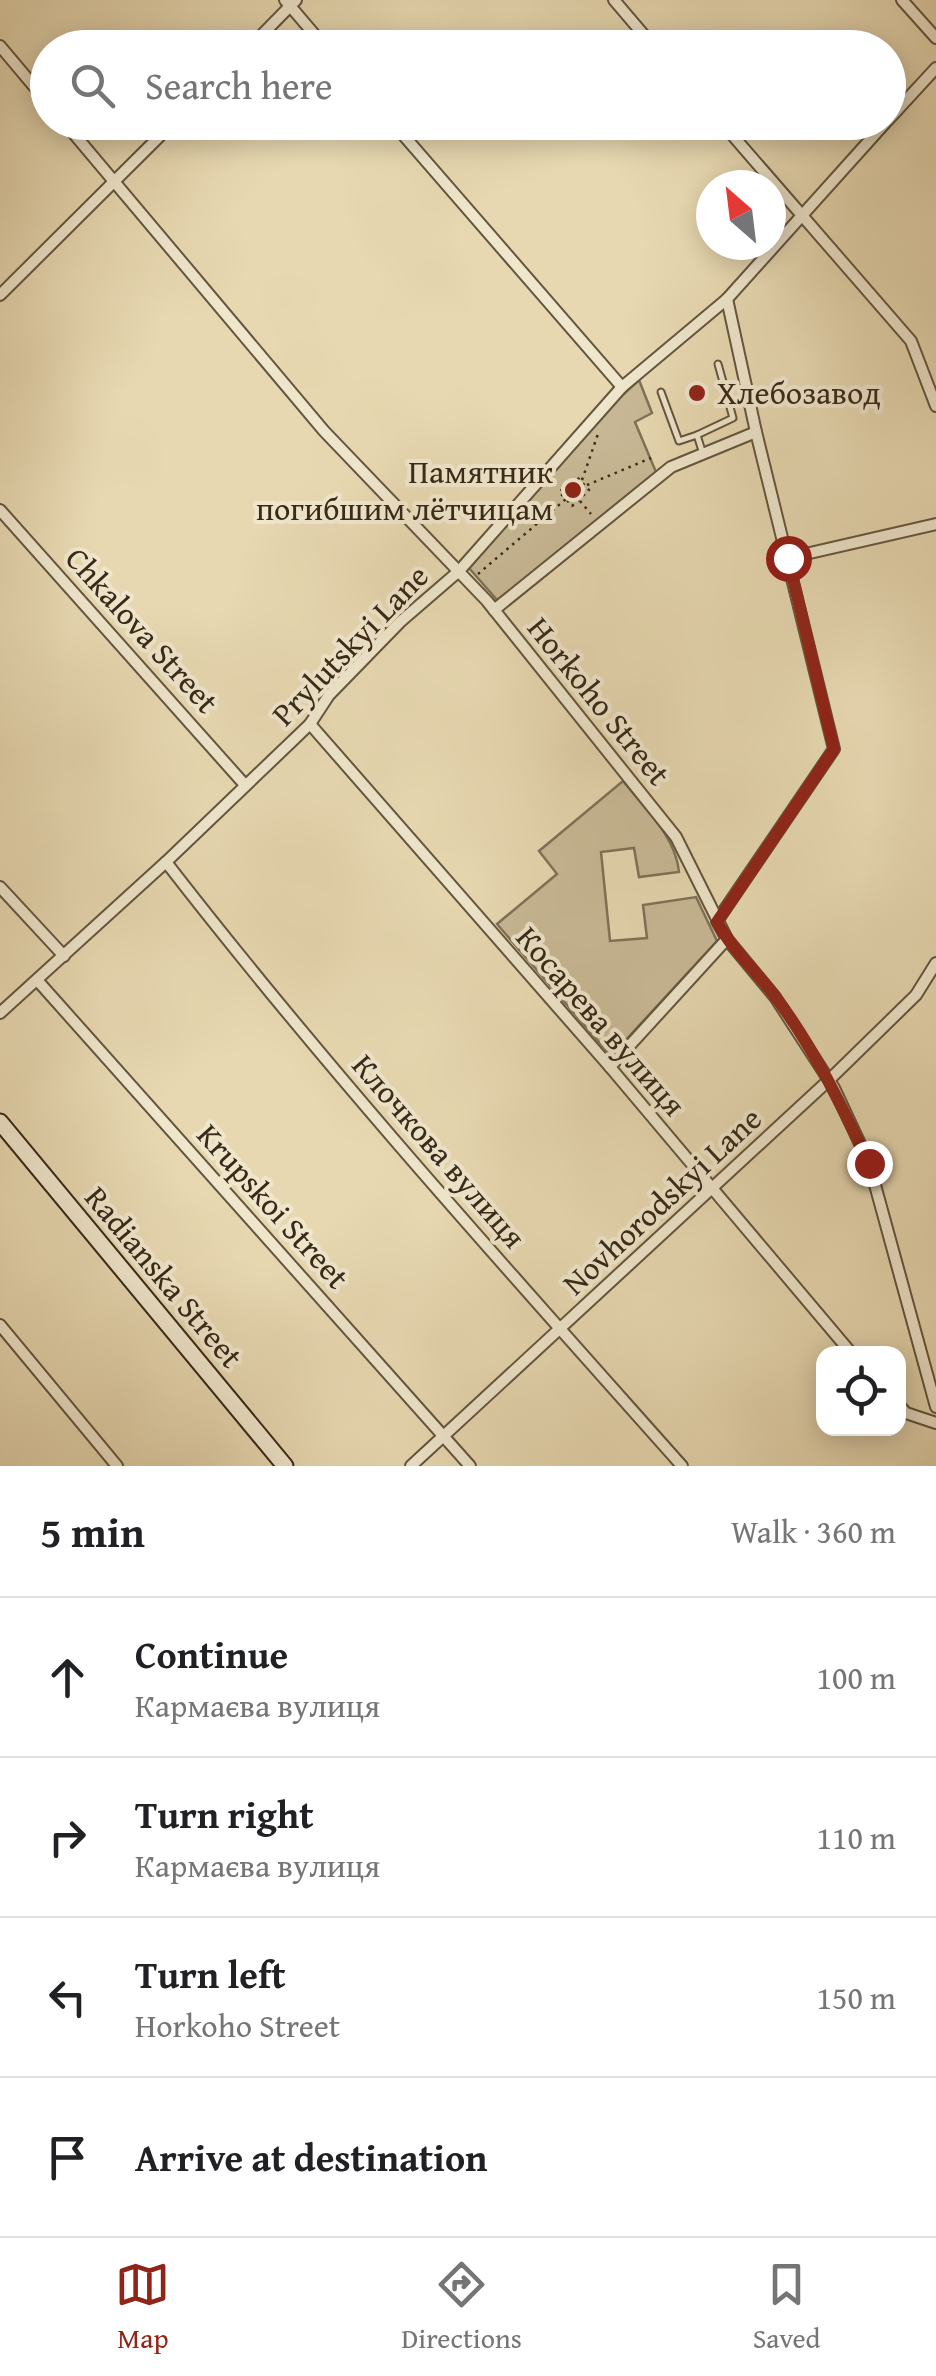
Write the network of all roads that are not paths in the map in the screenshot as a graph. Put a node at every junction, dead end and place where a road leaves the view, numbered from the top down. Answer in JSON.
{"nodes":[{"id":1,"x":614,"y":0,"type":"edge"},
{"id":2,"x":902,"y":0,"type":"edge"},
{"id":3,"x":290,"y":2,"type":"edge"},
{"id":4,"x":265,"y":30,"type":"edge"},
{"id":5,"x":312,"y":30,"type":"edge"},
{"id":6,"x":640,"y":30,"type":"edge"},
{"id":7,"x":936,"y":38,"type":"edge"},
{"id":8,"x":0,"y":46,"type":"edge"},
{"id":9,"x":936,"y":68,"type":"edge"},
{"id":10,"x":30,"y":82,"type":"edge"},
{"id":11,"x":906,"y":100,"type":"edge"},
{"id":12,"x":79,"y":140,"type":"edge"},
{"id":13,"x":156,"y":140,"type":"edge"},
{"id":14,"x":408,"y":140,"type":"edge"},
{"id":15,"x":737,"y":140,"type":"edge"},
{"id":16,"x":870,"y":140,"type":"edge"},
{"id":17,"x":114,"y":183,"type":"junction"},
{"id":18,"x":802,"y":214,"type":"junction"},
{"id":19,"x":2,"y":289,"type":"edge"},
{"id":20,"x":727,"y":298,"type":"junction"},
{"id":21,"x":718,"y":364,"type":"dead end"},
{"id":22,"x":622,"y":387,"type":"junction"},
{"id":23,"x":661,"y":392,"type":"dead end"},
{"id":24,"x":936,"y":406,"type":"edge"},
{"id":25,"x":756,"y":432,"type":"junction"},
{"id":26,"x":697,"y":435,"type":"junction"},
{"id":27,"x":703,"y":454,"type":"junction"},
{"id":28,"x":0,"y":510,"type":"edge"},
{"id":29,"x":936,"y":524,"type":"edge"},
{"id":30,"x":788,"y":558,"type":"junction"},
{"id":31,"x":459,"y":570,"type":"junction"},
{"id":32,"x":494,"y":610,"type":"junction"},
{"id":33,"x":310,"y":724,"type":"junction"},
{"id":34,"x":245,"y":784,"type":"junction"},
{"id":35,"x":166,"y":862,"type":"junction"},
{"id":36,"x":0,"y":888,"type":"edge"},
{"id":37,"x":717,"y":922,"type":"junction"},
{"id":38,"x":726,"y":939,"type":"junction"},
{"id":39,"x":64,"y":956,"type":"junction"},
{"id":40,"x":936,"y":963,"type":"edge"},
{"id":41,"x":36,"y":980,"type":"junction"},
{"id":42,"x":0,"y":1013,"type":"edge"},
{"id":43,"x":610,"y":1067,"type":"junction"},
{"id":44,"x":829,"y":1080,"type":"junction"},
{"id":45,"x":0,"y":1122,"type":"edge"},
{"id":46,"x":714,"y":1188,"type":"junction"},
{"id":47,"x":0,"y":1325,"type":"edge"},
{"id":48,"x":560,"y":1330,"type":"junction"},
{"id":49,"x":845,"y":1346,"type":"edge"},
{"id":50,"x":936,"y":1407,"type":"edge"},
{"id":51,"x":906,"y":1413,"type":"edge"},
{"id":52,"x":936,"y":1423,"type":"edge"},
{"id":53,"x":445,"y":1436,"type":"junction"},
{"id":54,"x":117,"y":1466,"type":"edge"},
{"id":55,"x":285,"y":1466,"type":"edge"},
{"id":56,"x":411,"y":1466,"type":"edge"},
{"id":57,"x":470,"y":1466,"type":"edge"},
{"id":58,"x":682,"y":1466,"type":"edge"}],
"edges":[{"from":1,"to":6,"type":"street"},
{"from":2,"to":7,"type":"street"},
{"from":3,"to":4,"type":"street"},
{"from":3,"to":5,"type":"street"},
{"from":8,"to":10,"type":"street"},
{"from":9,"to":11,"type":"street","name":"Prylutskyi Lane"},
{"from":12,"to":17,"type":"street","name":"Horkoho Street"},
{"from":13,"to":17,"type":"street"},
{"from":14,"to":22,"type":"street"},
{"from":15,"to":18,"type":"street"},
{"from":16,"to":18,"type":"street","name":"Prylutskyi Lane"},
{"from":17,"to":19,"type":"street"},
{"from":17,"to":31,"type":"street","name":"Horkoho Street"},
{"from":18,"to":20,"type":"street","name":"Prylutskyi Lane"},
{"from":18,"to":24,"type":"street"},
{"from":20,"to":22,"type":"street","name":"Prylutskyi Lane"},
{"from":20,"to":25,"type":"street"},
{"from":21,"to":26,"type":"lane"},
{"from":22,"to":31,"type":"street","name":"Prylutskyi Lane"},
{"from":23,"to":26,"type":"lane"},
{"from":25,"to":27,"type":"street"},
{"from":25,"to":30,"type":"street"},
{"from":26,"to":27,"type":"lane"},
{"from":27,"to":32,"type":"street"},
{"from":28,"to":34,"type":"street","name":"Chkalova Street"},
{"from":29,"to":30,"type":"street"},
{"from":30,"to":37,"type":"street"},
{"from":31,"to":32,"type":"street","name":"Horkoho Street"},
{"from":31,"to":33,"type":"street","name":"Prylutskyi Lane"},
{"from":32,"to":37,"type":"street","name":"Horkoho Street"},
{"from":33,"to":34,"type":"street","name":"Prylutskyi Lane"},
{"from":33,"to":43,"type":"street","name":"Косарева вулиця"},
{"from":34,"to":35,"type":"street","name":"Prylutskyi Lane"},
{"from":35,"to":39,"type":"street","name":"Prylutskyi Lane"},
{"from":35,"to":48,"type":"street","name":"Клочкова вулиця"},
{"from":36,"to":39,"type":"street"},
{"from":37,"to":38,"type":"street","name":"Horkoho Street"},
{"from":38,"to":43,"type":"street"},
{"from":38,"to":44,"type":"street","name":"Horkoho Street"},
{"from":39,"to":41,"type":"street","name":"Prylutskyi Lane"},
{"from":40,"to":44,"type":"street","name":"Novhorodskyi Lane"},
{"from":41,"to":42,"type":"street","name":"Prylutskyi Lane"},
{"from":41,"to":53,"type":"street","name":"Krupskoi Street"},
{"from":43,"to":46,"type":"street","name":"Косарева вулиця"},
{"from":44,"to":46,"type":"street","name":"Novhorodskyi Lane"},
{"from":44,"to":50,"type":"street","name":"Horkoho Street"},
{"from":45,"to":55,"type":"main road","name":"Radianska Street"},
{"from":46,"to":48,"type":"street","name":"Novhorodskyi Lane"},
{"from":46,"to":49,"type":"street","name":"Косарева вулиця"},
{"from":47,"to":54,"type":"street"},
{"from":48,"to":53,"type":"street","name":"Novhorodskyi Lane"},
{"from":48,"to":58,"type":"street","name":"Клочкова вулиця"},
{"from":51,"to":52,"type":"street"},
{"from":53,"to":56,"type":"street","name":"Novhorodskyi Lane"},
{"from":53,"to":57,"type":"street","name":"Krupskoi Street"}]}
